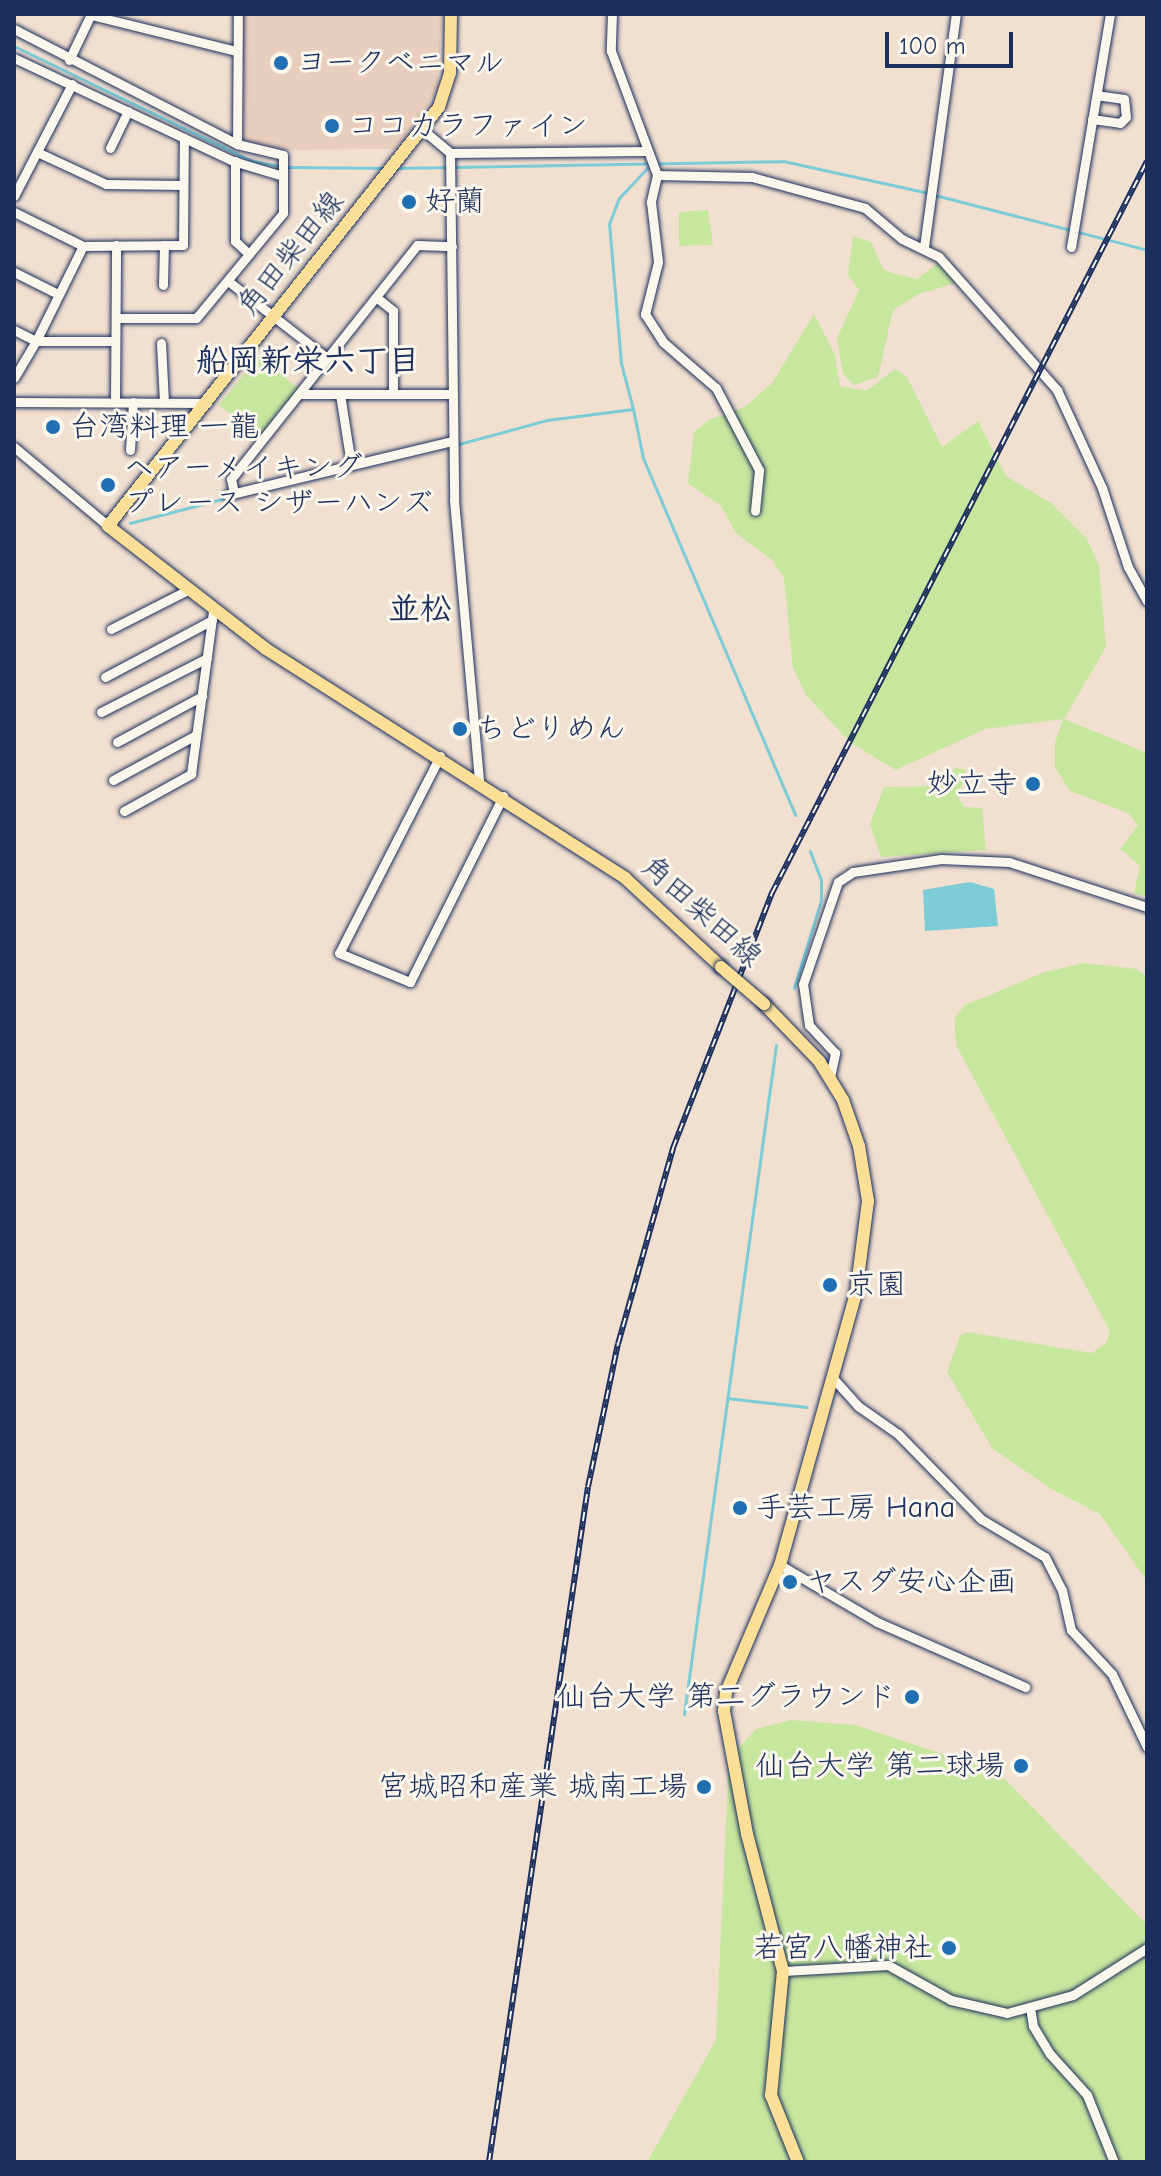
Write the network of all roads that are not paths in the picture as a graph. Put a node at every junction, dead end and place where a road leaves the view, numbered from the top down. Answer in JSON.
{"nodes":[{"id":1,"x":91,"y":14,"type":"edge"},
{"id":2,"x":238,"y":14,"type":"edge"},
{"id":3,"x":451,"y":14,"type":"edge"},
{"id":4,"x":612,"y":14,"type":"edge"},
{"id":5,"x":956,"y":14,"type":"edge"},
{"id":6,"x":1110,"y":14,"type":"edge"},
{"id":7,"x":14,"y":29,"type":"edge"},
{"id":8,"x":237,"y":51,"type":"junction"},
{"id":9,"x":14,"y":58,"type":"edge"},
{"id":10,"x":69,"y":60,"type":"junction"},
{"id":11,"x":72,"y":84,"type":"junction"},
{"id":12,"x":1097,"y":95,"type":"junction"},
{"id":13,"x":128,"y":111,"type":"junction"},
{"id":14,"x":1092,"y":119,"type":"junction"},
{"id":15,"x":423,"y":130,"type":"junction"},
{"id":16,"x":184,"y":138,"type":"junction"},
{"id":17,"x":237,"y":144,"type":"junction"},
{"id":18,"x":110,"y":148,"type":"dead end"},
{"id":19,"x":647,"y":151,"type":"junction"},
{"id":20,"x":37,"y":152,"type":"junction"},
{"id":21,"x":235,"y":161,"type":"junction"},
{"id":22,"x":451,"y":162,"type":"junction"},
{"id":23,"x":283,"y":174,"type":"junction"},
{"id":24,"x":657,"y":175,"type":"junction"},
{"id":25,"x":183,"y":185,"type":"junction"},
{"id":26,"x":14,"y":196,"type":"edge"},
{"id":27,"x":14,"y":212,"type":"edge"},
{"id":28,"x":116,"y":245,"type":"junction"},
{"id":29,"x":164,"y":245,"type":"junction"},
{"id":30,"x":83,"y":246,"type":"junction"},
{"id":31,"x":452,"y":246,"type":"junction"},
{"id":32,"x":924,"y":247,"type":"junction"},
{"id":33,"x":1071,"y":247,"type":"dead end"},
{"id":34,"x":249,"y":254,"type":"junction"},
{"id":35,"x":14,"y":272,"type":"edge"},
{"id":36,"x":228,"y":281,"type":"junction"},
{"id":37,"x":163,"y":285,"type":"dead end"},
{"id":38,"x":58,"y":294,"type":"junction"},
{"id":39,"x":376,"y":297,"type":"junction"},
{"id":40,"x":274,"y":317,"type":"junction"},
{"id":41,"x":116,"y":318,"type":"junction"},
{"id":42,"x":14,"y":330,"type":"edge"},
{"id":43,"x":36,"y":341,"type":"junction"},
{"id":44,"x":115,"y":341,"type":"junction"},
{"id":45,"x":161,"y":343,"type":"dead end"},
{"id":46,"x":327,"y":358,"type":"junction"},
{"id":47,"x":14,"y":378,"type":"edge"},
{"id":48,"x":300,"y":394,"type":"junction"},
{"id":49,"x":340,"y":394,"type":"junction"},
{"id":50,"x":393,"y":394,"type":"junction"},
{"id":51,"x":451,"y":394,"type":"junction"},
{"id":52,"x":14,"y":402,"type":"edge"},
{"id":53,"x":115,"y":402,"type":"junction"},
{"id":54,"x":133,"y":402,"type":"junction"},
{"id":55,"x":164,"y":402,"type":"junction"},
{"id":56,"x":207,"y":403,"type":"junction"},
{"id":57,"x":452,"y":445,"type":"junction"},
{"id":58,"x":14,"y":447,"type":"edge"},
{"id":59,"x":130,"y":450,"type":"dead end"},
{"id":60,"x":351,"y":464,"type":"junction"},
{"id":61,"x":755,"y":511,"type":"dead end"},
{"id":62,"x":108,"y":526,"type":"junction"},
{"id":63,"x":188,"y":590,"type":"junction"},
{"id":64,"x":1147,"y":601,"type":"edge"},
{"id":65,"x":213,"y":616,"type":"junction"},
{"id":66,"x":111,"y":629,"type":"dead end"},
{"id":67,"x":207,"y":658,"type":"junction"},
{"id":68,"x":105,"y":677,"type":"dead end"},
{"id":69,"x":202,"y":696,"type":"junction"},
{"id":70,"x":101,"y":712,"type":"dead end"},
{"id":71,"x":196,"y":735,"type":"junction"},
{"id":72,"x":117,"y":742,"type":"dead end"},
{"id":73,"x":440,"y":756,"type":"junction"},
{"id":74,"x":113,"y":780,"type":"dead end"},
{"id":75,"x":479,"y":782,"type":"junction"},
{"id":76,"x":503,"y":796,"type":"junction"},
{"id":77,"x":124,"y":811,"type":"dead end"},
{"id":78,"x":1147,"y":907,"type":"edge"},
{"id":79,"x":830,"y":1077,"type":"junction"},
{"id":80,"x":832,"y":1377,"type":"junction"},
{"id":81,"x":780,"y":1565,"type":"junction"},
{"id":82,"x":1025,"y":1687,"type":"dead end"},
{"id":83,"x":1147,"y":1747,"type":"edge"},
{"id":84,"x":1147,"y":1948,"type":"edge"},
{"id":85,"x":783,"y":1971,"type":"junction"},
{"id":86,"x":1030,"y":2007,"type":"junction"},
{"id":87,"x":798,"y":2162,"type":"edge"},
{"id":88,"x":1114,"y":2162,"type":"edge"}],
"edges":[{"from":1,"to":8,"type":"street"},
{"from":1,"to":10,"type":"street"},
{"from":2,"to":8,"type":"street"},
{"from":3,"to":15,"type":"main road","name":"角田柴田線"},
{"from":4,"to":19,"type":"street"},
{"from":5,"to":32,"type":"street"},
{"from":6,"to":12,"type":"street"},
{"from":7,"to":10,"type":"street"},
{"from":8,"to":17,"type":"street"},
{"from":9,"to":11,"type":"street"},
{"from":10,"to":17,"type":"street"},
{"from":11,"to":13,"type":"street"},
{"from":11,"to":20,"type":"street"},
{"from":12,"to":14,"type":"street"},
{"from":12,"to":14,"type":"street"},
{"from":13,"to":16,"type":"street"},
{"from":13,"to":18,"type":"street"},
{"from":14,"to":33,"type":"street"},
{"from":15,"to":22,"type":"street"},
{"from":15,"to":40,"type":"main road","name":"角田柴田線"},
{"from":16,"to":21,"type":"street"},
{"from":16,"to":25,"type":"street"},
{"from":17,"to":23,"type":"street"},
{"from":19,"to":22,"type":"street"},
{"from":19,"to":24,"type":"street"},
{"from":20,"to":25,"type":"street"},
{"from":20,"to":26,"type":"street"},
{"from":21,"to":23,"type":"street"},
{"from":21,"to":34,"type":"street"},
{"from":22,"to":31,"type":"street"},
{"from":23,"to":34,"type":"street"},
{"from":24,"to":32,"type":"street"},
{"from":24,"to":61,"type":"street"},
{"from":25,"to":29,"type":"street"},
{"from":27,"to":30,"type":"street"},
{"from":28,"to":29,"type":"street"},
{"from":28,"to":30,"type":"street"},
{"from":28,"to":41,"type":"street"},
{"from":29,"to":37,"type":"street"},
{"from":30,"to":38,"type":"street"},
{"from":31,"to":39,"type":"street"},
{"from":31,"to":51,"type":"street"},
{"from":32,"to":64,"type":"street"},
{"from":34,"to":36,"type":"street"},
{"from":35,"to":38,"type":"street"},
{"from":36,"to":40,"type":"street"},
{"from":36,"to":41,"type":"street"},
{"from":38,"to":43,"type":"street"},
{"from":39,"to":46,"type":"street"},
{"from":39,"to":50,"type":"street"},
{"from":40,"to":46,"type":"street"},
{"from":40,"to":56,"type":"main road","name":"角田柴田線"},
{"from":41,"to":44,"type":"street"},
{"from":42,"to":43,"type":"street"},
{"from":43,"to":44,"type":"street"},
{"from":43,"to":47,"type":"street"},
{"from":44,"to":53,"type":"street"},
{"from":45,"to":55,"type":"street"},
{"from":46,"to":48,"type":"street"},
{"from":48,"to":49,"type":"street"},
{"from":48,"to":60,"type":"street"},
{"from":49,"to":50,"type":"street"},
{"from":49,"to":60,"type":"street"},
{"from":50,"to":51,"type":"street"},
{"from":51,"to":57,"type":"street"},
{"from":52,"to":53,"type":"street"},
{"from":53,"to":54,"type":"street"},
{"from":54,"to":55,"type":"street"},
{"from":54,"to":59,"type":"street"},
{"from":55,"to":56,"type":"street"},
{"from":56,"to":62,"type":"main road","name":"角田柴田線"},
{"from":57,"to":60,"type":"street"},
{"from":57,"to":75,"type":"street"},
{"from":58,"to":62,"type":"street"},
{"from":62,"to":63,"type":"main road","name":"角田柴田線"},
{"from":63,"to":65,"type":"main road","name":"角田柴田線"},
{"from":63,"to":66,"type":"street"},
{"from":65,"to":67,"type":"street"},
{"from":65,"to":68,"type":"street"},
{"from":65,"to":73,"type":"main road","name":"角田柴田線"},
{"from":67,"to":69,"type":"street"},
{"from":67,"to":70,"type":"street"},
{"from":69,"to":71,"type":"street"},
{"from":69,"to":72,"type":"street"},
{"from":71,"to":74,"type":"street"},
{"from":71,"to":77,"type":"street"},
{"from":73,"to":75,"type":"main road","name":"角田柴田線"},
{"from":73,"to":76,"type":"street"},
{"from":75,"to":76,"type":"main road","name":"角田柴田線"},
{"from":76,"to":79,"type":"main road","name":"角田柴田線","bridge":true},
{"from":78,"to":79,"type":"street"},
{"from":79,"to":80,"type":"main road","name":"角田柴田線"},
{"from":80,"to":81,"type":"main road","name":"角田柴田線"},
{"from":80,"to":83,"type":"street"},
{"from":81,"to":82,"type":"street"},
{"from":81,"to":85,"type":"main road","name":"角田柴田線"},
{"from":84,"to":86,"type":"street"},
{"from":85,"to":86,"type":"street"},
{"from":85,"to":87,"type":"main road","name":"角田柴田線"},
{"from":86,"to":88,"type":"street"}]}
